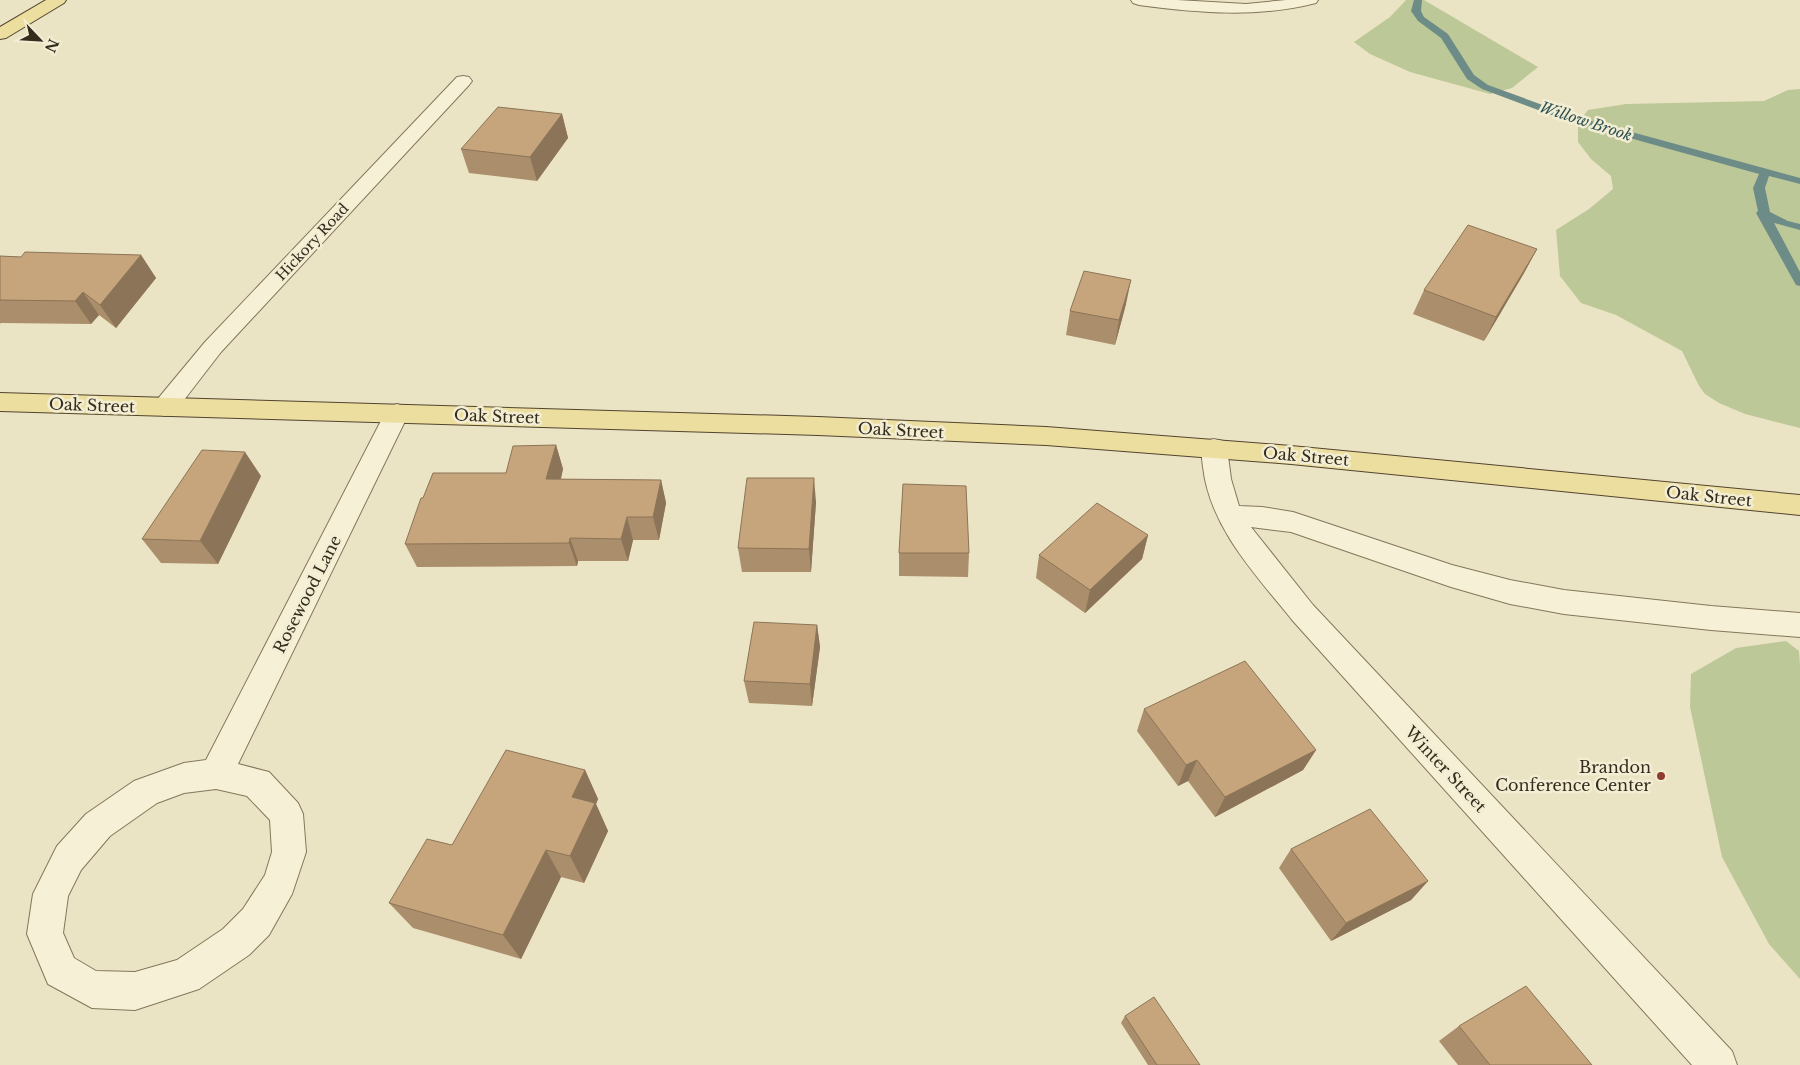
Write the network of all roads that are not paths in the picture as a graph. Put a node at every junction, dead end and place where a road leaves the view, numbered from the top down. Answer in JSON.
{"nodes":[{"id":1,"x":58,"y":0,"type":"edge"},
{"id":2,"x":1139,"y":0,"type":"edge"},
{"id":3,"x":1310,"y":0,"type":"edge"},
{"id":4,"x":0,"y":34,"type":"edge"},
{"id":5,"x":463,"y":81,"type":"dead end"},
{"id":6,"x":0,"y":402,"type":"edge"},
{"id":7,"x":165,"y":407,"type":"junction"},
{"id":8,"x":397,"y":413,"type":"junction"},
{"id":9,"x":1214,"y":448,"type":"junction"},
{"id":10,"x":1800,"y":506,"type":"edge"},
{"id":11,"x":1231,"y":517,"type":"junction"},
{"id":12,"x":1800,"y":624,"type":"edge"},
{"id":13,"x":216,"y":774,"type":"junction"},
{"id":14,"x":1718,"y":1065,"type":"edge"}],
"edges":[{"from":1,"to":4,"type":"main road"},
{"from":2,"to":3,"type":"street"},
{"from":5,"to":7,"type":"street","name":"Hickory Road"},
{"from":6,"to":7,"type":"main road","name":"Oak Street"},
{"from":7,"to":8,"type":"main road","name":"Oak Street"},
{"from":8,"to":9,"type":"main road","name":"Oak Street"},
{"from":8,"to":13,"type":"street","name":"Rosewood Lane"},
{"from":9,"to":10,"type":"main road","name":"Oak Street"},
{"from":9,"to":11,"type":"street","name":"Winter Street"},
{"from":11,"to":12,"type":"street"},
{"from":11,"to":14,"type":"street","name":"Winter Street"},
{"from":13,"to":13,"type":"street"}]}
